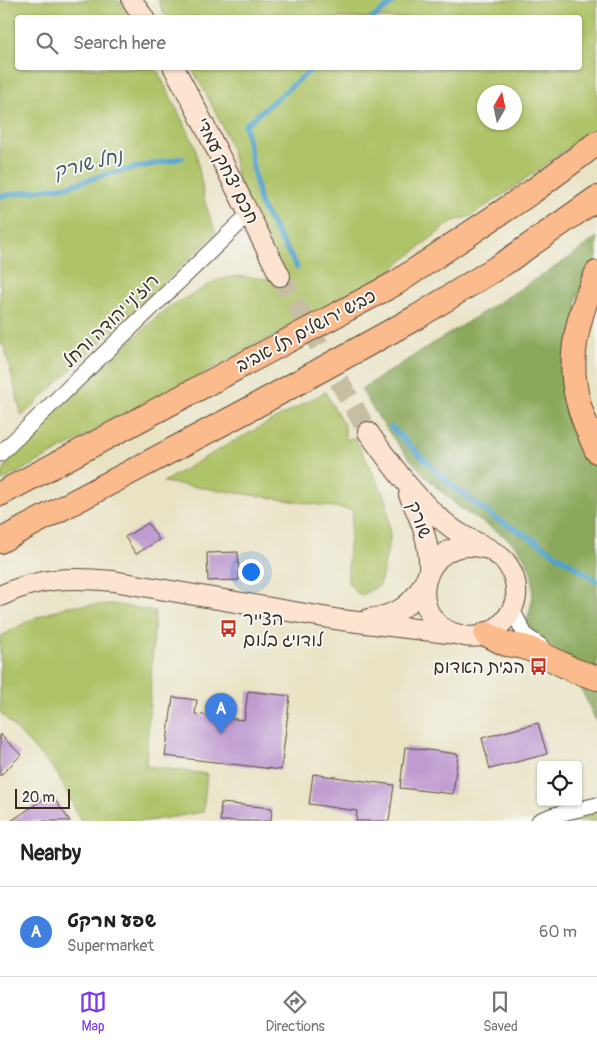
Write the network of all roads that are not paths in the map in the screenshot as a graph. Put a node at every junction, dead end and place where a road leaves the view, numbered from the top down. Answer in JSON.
{"nodes":[{"id":1,"x":132,"y":0,"type":"edge"},
{"id":2,"x":142,"y":15,"type":"edge"},
{"id":3,"x":175,"y":70,"type":"edge"},
{"id":4,"x":597,"y":144,"type":"edge"},
{"id":5,"x":597,"y":198,"type":"edge"},
{"id":6,"x":249,"y":214,"type":"junction"},
{"id":7,"x":597,"y":273,"type":"edge"},
{"id":8,"x":280,"y":276,"type":"tunnel mouth"},
{"id":9,"x":368,"y":432,"type":"tunnel mouth"},
{"id":10,"x":597,"y":451,"type":"edge"},
{"id":11,"x":0,"y":454,"type":"edge"},
{"id":12,"x":398,"y":474,"type":"junction"},
{"id":13,"x":0,"y":494,"type":"edge"},
{"id":14,"x":0,"y":541,"type":"edge"},
{"id":15,"x":484,"y":548,"type":"junction"},
{"id":16,"x":428,"y":573,"type":"junction"},
{"id":17,"x":0,"y":596,"type":"edge"},
{"id":18,"x":512,"y":610,"type":"junction"},
{"id":19,"x":341,"y":620,"type":"junction"},
{"id":20,"x":456,"y":634,"type":"junction"},
{"id":21,"x":486,"y":634,"type":"junction"},
{"id":22,"x":597,"y":672,"type":"edge"},
{"id":23,"x":597,"y":678,"type":"edge"},
{"id":24,"x":597,"y":805,"type":"edge"},
{"id":25,"x":538,"y":821,"type":"edge"}],
"edges":[{"from":1,"to":2,"type":"main road"},
{"from":3,"to":6,"type":"main road","name":"חכם יצחק עמדי"},
{"from":4,"to":13,"type":"highway","name":"כביש ירושלים תל אביב"},
{"from":5,"to":14,"type":"highway"},
{"from":6,"to":8,"type":"main road","name":"חכם יצחק עמדי"},
{"from":6,"to":11,"type":"street","name":"רוז'ני יהודה ורחל"},
{"from":7,"to":10,"type":"highway"},
{"from":9,"to":12,"type":"main road"},
{"from":12,"to":15,"type":"main road"},
{"from":12,"to":16,"type":"main road","name":"שורק"},
{"from":15,"to":16,"type":"main road"},
{"from":15,"to":18,"type":"main road"},
{"from":16,"to":19,"type":"main road"},
{"from":16,"to":20,"type":"main road"},
{"from":17,"to":19,"type":"main road"},
{"from":18,"to":21,"type":"main road"},
{"from":18,"to":22,"type":"street"},
{"from":19,"to":20,"type":"main road"},
{"from":20,"to":21,"type":"main road"},
{"from":21,"to":23,"type":"highway"},
{"from":24,"to":25,"type":"street"}]}
